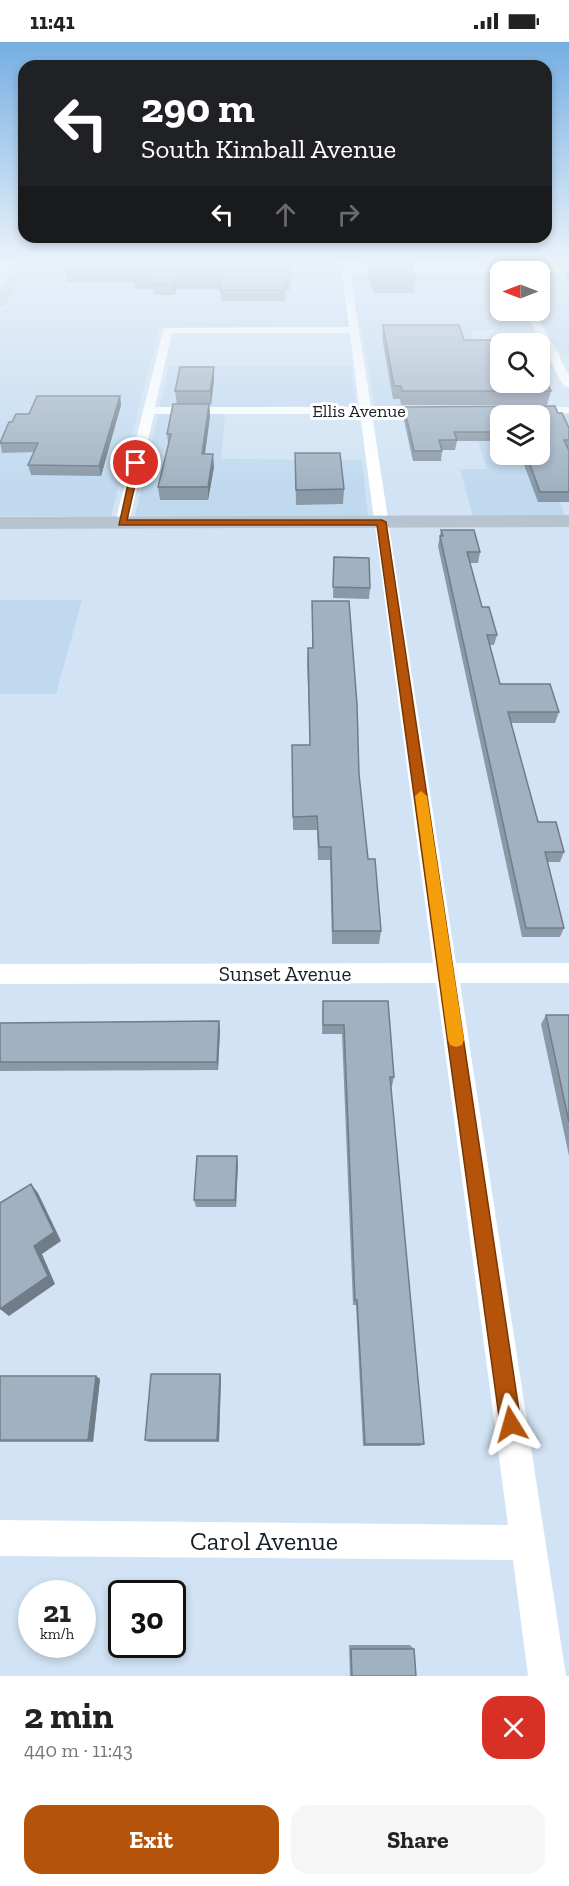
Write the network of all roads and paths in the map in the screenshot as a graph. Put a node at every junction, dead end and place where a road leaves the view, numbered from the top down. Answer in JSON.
{"nodes":[{"id":1,"x":167,"y":335,"type":"edge"},
{"id":2,"x":356,"y":335,"type":"edge"},
{"id":3,"x":542,"y":335,"type":"edge"},
{"id":4,"x":555,"y":359,"type":"junction"},
{"id":5,"x":569,"y":359,"type":"edge"},
{"id":6,"x":569,"y":385,"type":"edge"},
{"id":7,"x":451,"y":410,"type":"edge"},
{"id":8,"x":550,"y":410,"type":"edge"},
{"id":9,"x":569,"y":410,"type":"edge"},
{"id":10,"x":149,"y":411,"type":"junction"},
{"id":11,"x":367,"y":411,"type":"junction"},
{"id":12,"x":569,"y":521,"type":"edge"},
{"id":13,"x":382,"y":522,"type":"junction"},
{"id":14,"x":122,"y":523,"type":"junction"},
{"id":15,"x":0,"y":524,"type":"edge"},
{"id":16,"x":447,"y":973,"type":"junction"},
{"id":17,"x":569,"y":973,"type":"edge"},
{"id":18,"x":0,"y":974,"type":"edge"},
{"id":19,"x":0,"y":1538,"type":"edge"},
{"id":20,"x":527,"y":1543,"type":"junction"},
{"id":21,"x":547,"y":1676,"type":"edge"}],
"edges":[{"from":1,"to":10,"type":"street"},
{"from":2,"to":11,"type":"street"},
{"from":3,"to":4,"type":"street"},
{"from":4,"to":5,"type":"street"},
{"from":4,"to":6,"type":"street"},
{"from":7,"to":11,"type":"street","name":"Ellis Avenue"},
{"from":8,"to":9,"type":"street"},
{"from":10,"to":11,"type":"street","name":"Ellis Avenue"},
{"from":10,"to":14,"type":"street"},
{"from":11,"to":13,"type":"street"},
{"from":12,"to":13,"type":"street"},
{"from":13,"to":14,"type":"street"},
{"from":13,"to":16,"type":"street"},
{"from":14,"to":15,"type":"street"},
{"from":16,"to":17,"type":"street","name":"Sunset Avenue"},
{"from":16,"to":18,"type":"street","name":"Sunset Avenue"},
{"from":16,"to":20,"type":"street"},
{"from":19,"to":20,"type":"street","name":"Carol Avenue"},
{"from":20,"to":21,"type":"street"}]}
